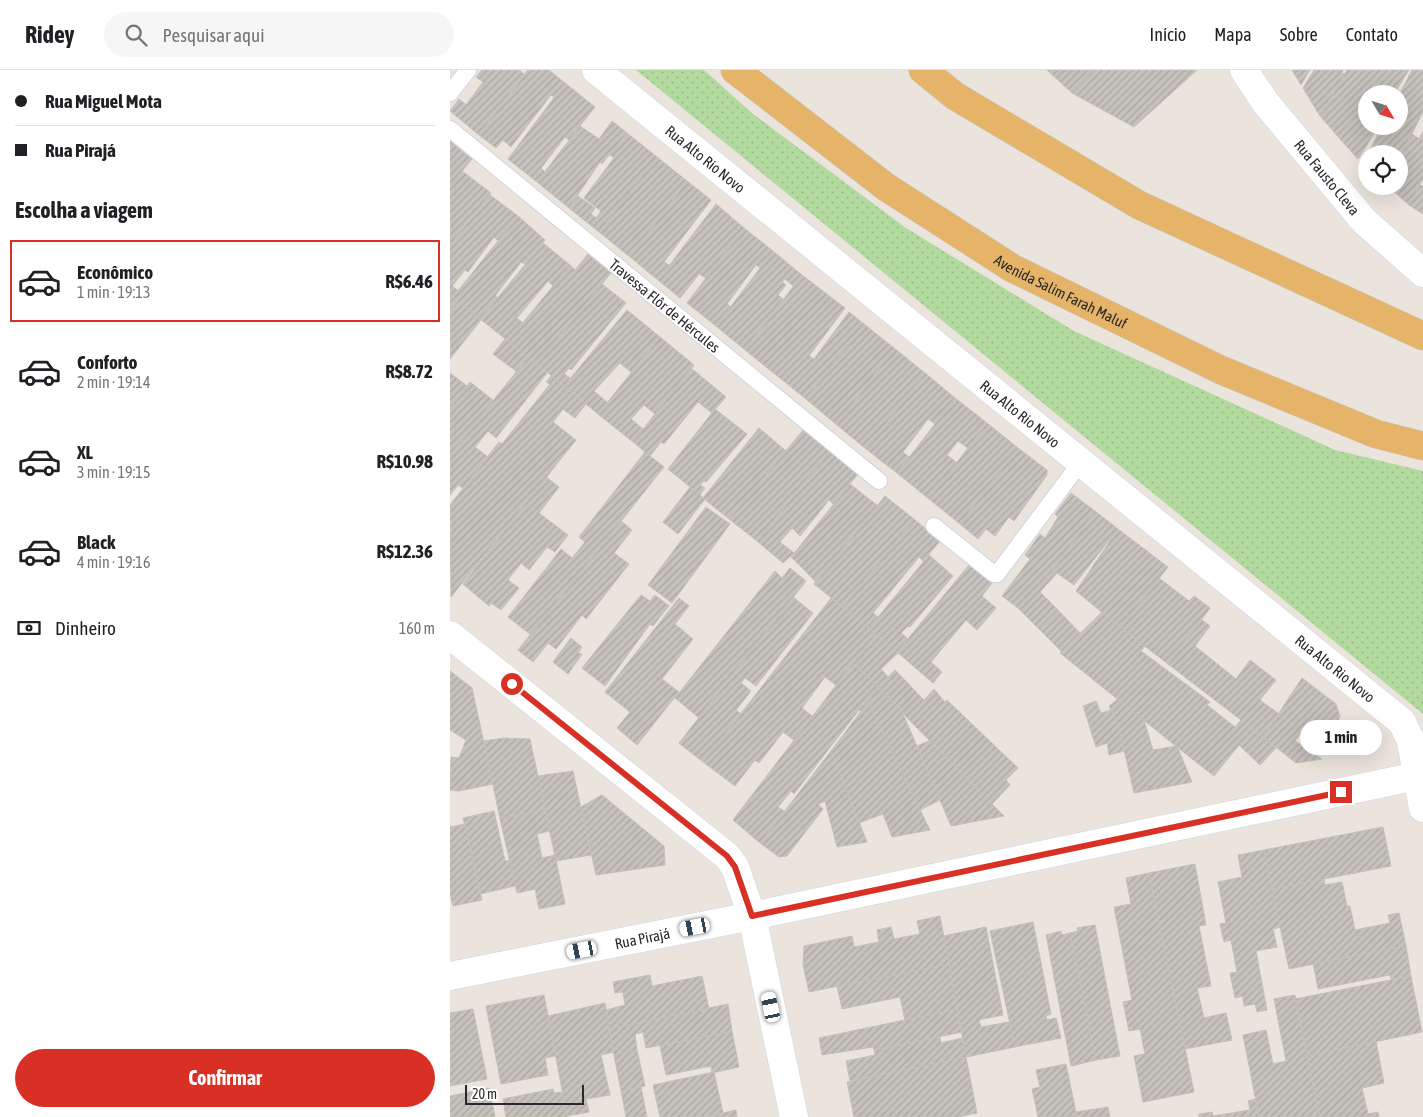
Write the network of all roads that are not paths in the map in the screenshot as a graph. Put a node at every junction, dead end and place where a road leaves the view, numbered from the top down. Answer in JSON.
{"nodes":[{"id":1,"x":468,"y":70,"type":"edge"},
{"id":2,"x":596,"y":70,"type":"edge"},
{"id":3,"x":735,"y":70,"type":"edge"},
{"id":4,"x":923,"y":70,"type":"edge"},
{"id":5,"x":1244,"y":70,"type":"edge"},
{"id":6,"x":450,"y":93,"type":"edge"},
{"id":7,"x":450,"y":129,"type":"edge"},
{"id":8,"x":1423,"y":273,"type":"edge"},
{"id":9,"x":1423,"y":336,"type":"edge"},
{"id":10,"x":1423,"y":446,"type":"edge"},
{"id":11,"x":1081,"y":462,"type":"junction"},
{"id":12,"x":879,"y":481,"type":"dead end"},
{"id":13,"x":934,"y":526,"type":"dead end"},
{"id":14,"x":450,"y":635,"type":"edge"},
{"id":15,"x":1420,"y":775,"type":"edge"},
{"id":16,"x":1423,"y":808,"type":"edge"},
{"id":17,"x":752,"y":916,"type":"junction"},
{"id":18,"x":450,"y":976,"type":"edge"},
{"id":19,"x":794,"y":1117,"type":"edge"}],
"edges":[{"from":1,"to":6,"type":"lane"},
{"from":2,"to":11,"type":"street","name":"Rua Alto Rio Novo"},
{"from":3,"to":10,"type":"highway","name":"Avenida Salim Farah Maluf"},
{"from":4,"to":9,"type":"highway"},
{"from":5,"to":8,"type":"street","name":"Rua Fausto Cleva"},
{"from":7,"to":12,"type":"lane","name":"Travessa Flôr de Hércules"},
{"from":11,"to":13,"type":"lane"},
{"from":11,"to":15,"type":"street","name":"Rua Alto Rio Novo"},
{"from":14,"to":17,"type":"street"},
{"from":15,"to":16,"type":"street","name":"Rua Alto Rio Novo"},
{"from":15,"to":17,"type":"street","name":"Rua Pirajá"},
{"from":17,"to":18,"type":"street","name":"Rua Pirajá"},
{"from":17,"to":19,"type":"street"}]}
